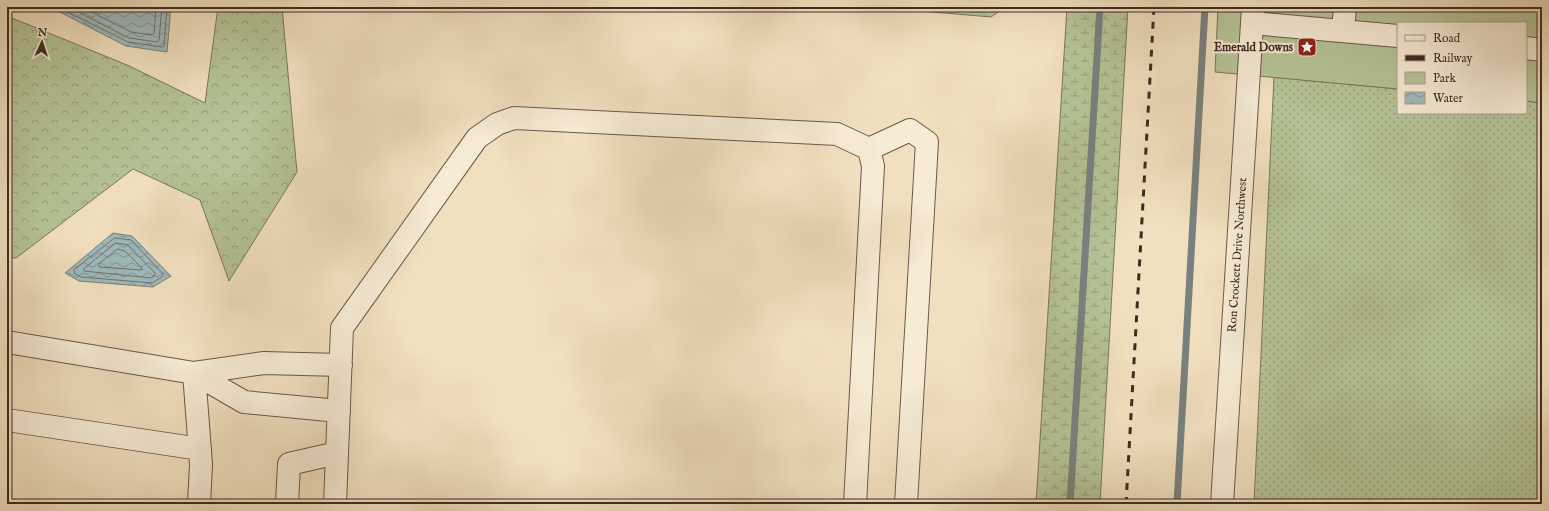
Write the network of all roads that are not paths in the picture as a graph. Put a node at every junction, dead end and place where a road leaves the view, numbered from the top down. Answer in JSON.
{"nodes":[{"id":1,"x":1345,"y":7,"type":"edge"},
{"id":2,"x":1252,"y":15,"type":"edge"},
{"id":3,"x":1343,"y":31,"type":"junction"},
{"id":4,"x":1397,"y":36,"type":"edge"},
{"id":5,"x":1527,"y":48,"type":"edge"},
{"id":6,"x":1542,"y":50,"type":"edge"},
{"id":7,"x":869,"y":149,"type":"junction"},
{"id":8,"x":7,"y":342,"type":"edge"},
{"id":9,"x":341,"y":365,"type":"junction"},
{"id":10,"x":194,"y":373,"type":"junction"},
{"id":11,"x":339,"y":411,"type":"junction"},
{"id":12,"x":7,"y":420,"type":"edge"},
{"id":13,"x":200,"y":449,"type":"junction"},
{"id":14,"x":337,"y":453,"type":"junction"},
{"id":15,"x":199,"y":504,"type":"edge"},
{"id":16,"x":287,"y":504,"type":"edge"},
{"id":17,"x":335,"y":504,"type":"edge"},
{"id":18,"x":854,"y":504,"type":"edge"},
{"id":19,"x":906,"y":504,"type":"edge"},
{"id":20,"x":1222,"y":504,"type":"edge"}],
"edges":[{"from":1,"to":3,"type":"street"},
{"from":2,"to":3,"type":"street"},
{"from":2,"to":20,"type":"street","name":"Ron Crockett Drive Northwest"},
{"from":3,"to":4,"type":"street"},
{"from":5,"to":6,"type":"street"},
{"from":7,"to":9,"type":"street"},
{"from":7,"to":18,"type":"street"},
{"from":7,"to":19,"type":"street"},
{"from":8,"to":10,"type":"street"},
{"from":9,"to":10,"type":"street"},
{"from":9,"to":11,"type":"street"},
{"from":10,"to":11,"type":"street"},
{"from":10,"to":13,"type":"street"},
{"from":11,"to":14,"type":"street"},
{"from":12,"to":13,"type":"street"},
{"from":13,"to":15,"type":"street"},
{"from":14,"to":16,"type":"street"},
{"from":14,"to":17,"type":"street"}]}
